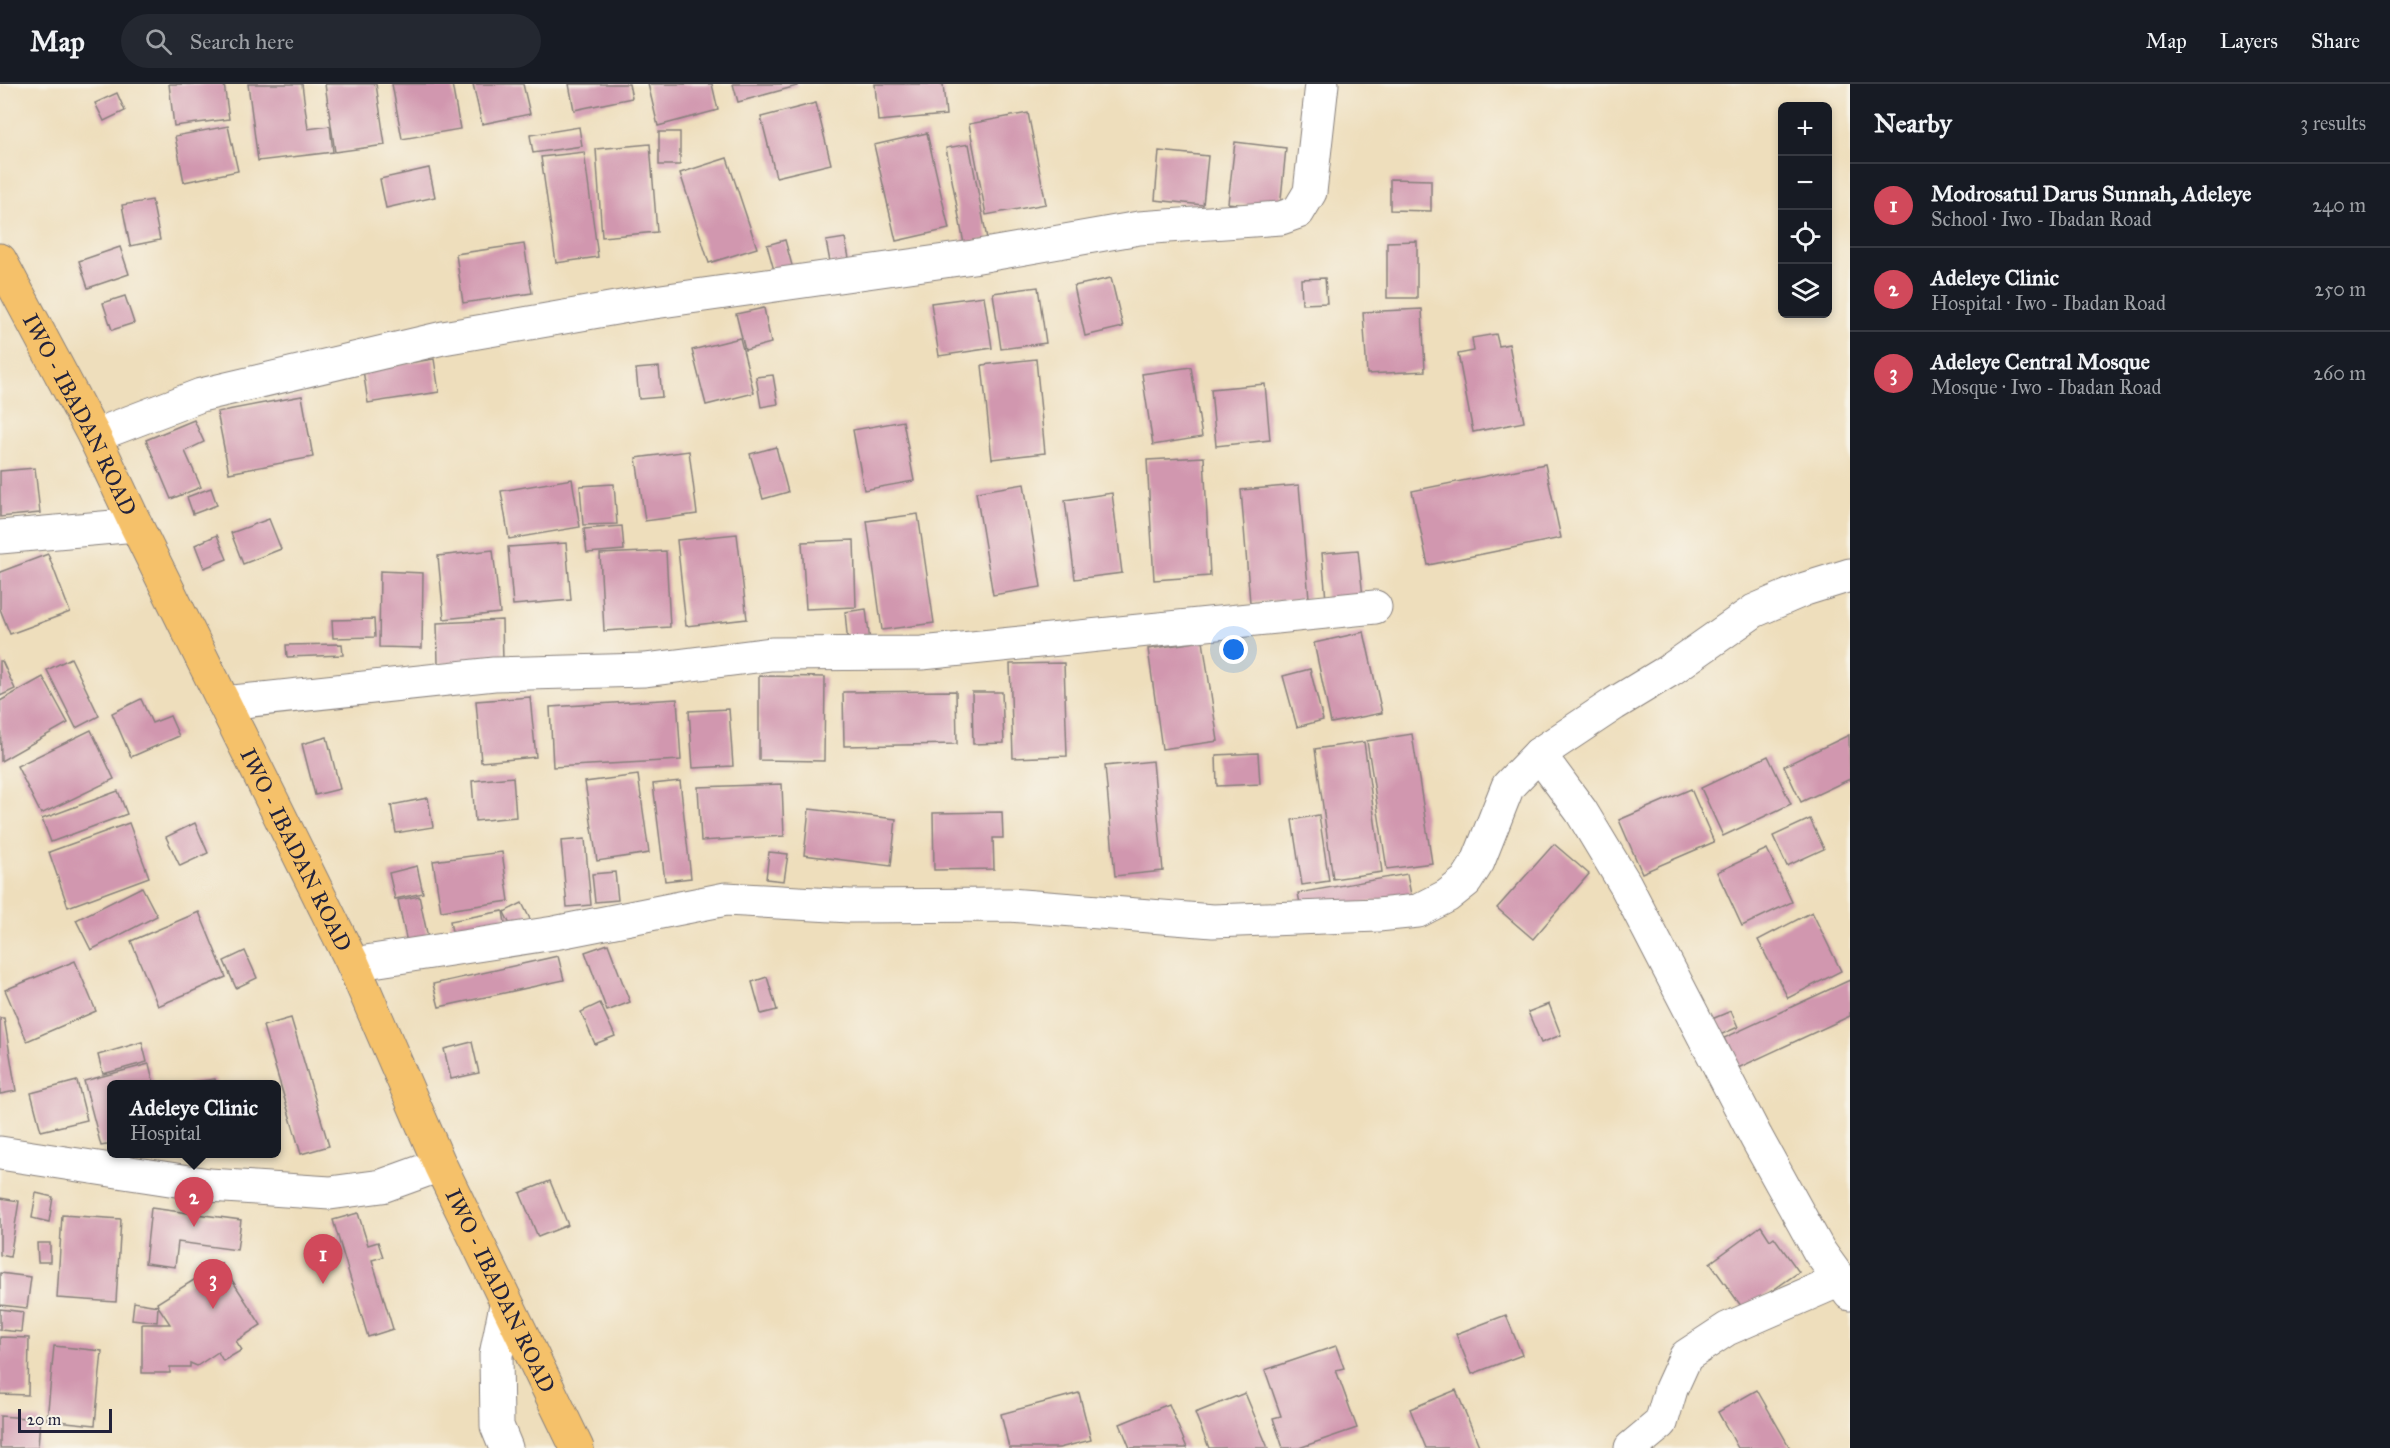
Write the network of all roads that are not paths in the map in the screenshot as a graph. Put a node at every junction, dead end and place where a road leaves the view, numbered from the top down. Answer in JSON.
{"nodes":[{"id":1,"x":1322,"y":84,"type":"edge"},
{"id":2,"x":0,"y":260,"type":"edge"},
{"id":3,"x":94,"y":436,"type":"junction"},
{"id":4,"x":136,"y":525,"type":"junction"},
{"id":5,"x":0,"y":537,"type":"edge"},
{"id":6,"x":1850,"y":575,"type":"edge"},
{"id":7,"x":1375,"y":607,"type":"dead end"},
{"id":8,"x":224,"y":704,"type":"junction"},
{"id":9,"x":1539,"y":754,"type":"junction"},
{"id":10,"x":353,"y":964,"type":"junction"},
{"id":11,"x":0,"y":1153,"type":"edge"},
{"id":12,"x":440,"y":1165,"type":"junction"},
{"id":13,"x":1845,"y":1287,"type":"edge"},
{"id":14,"x":506,"y":1305,"type":"junction"},
{"id":15,"x":506,"y":1448,"type":"edge"},
{"id":16,"x":577,"y":1448,"type":"edge"},
{"id":17,"x":1631,"y":1448,"type":"edge"}],
"edges":[{"from":1,"to":3,"type":"street"},
{"from":2,"to":3,"type":"main road","name":"IWO - IBADAN ROAD"},
{"from":3,"to":4,"type":"main road","name":"IWO - IBADAN ROAD"},
{"from":4,"to":5,"type":"street"},
{"from":4,"to":8,"type":"main road","name":"IWO - IBADAN ROAD"},
{"from":6,"to":9,"type":"street"},
{"from":7,"to":8,"type":"street"},
{"from":8,"to":10,"type":"main road","name":"IWO - IBADAN ROAD"},
{"from":9,"to":10,"type":"street"},
{"from":9,"to":13,"type":"street"},
{"from":10,"to":12,"type":"main road","name":"IWO - IBADAN ROAD"},
{"from":11,"to":12,"type":"street"},
{"from":12,"to":14,"type":"main road","name":"IWO - IBADAN ROAD"},
{"from":13,"to":17,"type":"street"},
{"from":14,"to":15,"type":"street"},
{"from":14,"to":16,"type":"main road","name":"IWO - IBADAN ROAD"}]}
